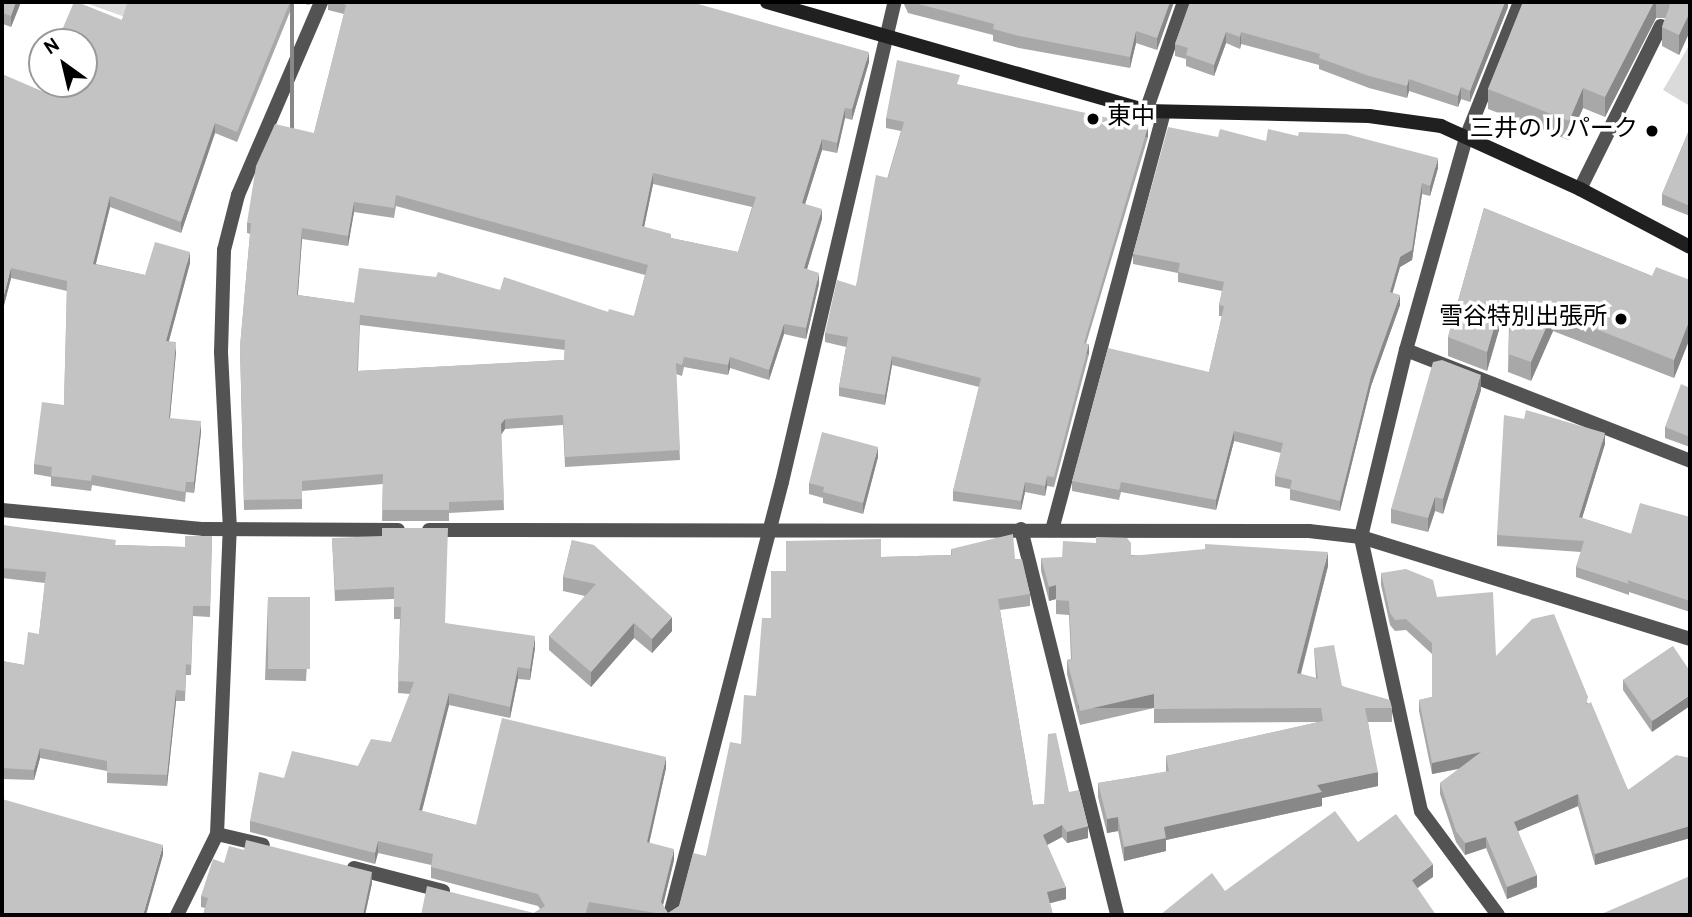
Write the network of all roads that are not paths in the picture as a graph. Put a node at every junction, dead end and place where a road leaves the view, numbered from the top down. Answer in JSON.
{"nodes":[{"id":1,"x":321,"y":2,"type":"edge"},
{"id":2,"x":766,"y":2,"type":"edge"},
{"id":3,"x":895,"y":2,"type":"edge"},
{"id":4,"x":1184,"y":2,"type":"edge"},
{"id":5,"x":1520,"y":2,"type":"edge"},
{"id":6,"x":1661,"y":26,"type":"edge"},
{"id":7,"x":886,"y":36,"type":"junction"},
{"id":8,"x":1146,"y":111,"type":"junction"},
{"id":9,"x":1164,"y":113,"type":"junction"},
{"id":10,"x":1466,"y":135,"type":"junction"},
{"id":11,"x":1580,"y":189,"type":"junction"},
{"id":12,"x":1690,"y":247,"type":"edge"},
{"id":13,"x":1406,"y":351,"type":"junction"},
{"id":14,"x":1690,"y":461,"type":"edge"},
{"id":15,"x":2,"y":510,"type":"edge"},
{"id":16,"x":1021,"y":529,"type":"junction"},
{"id":17,"x":230,"y":530,"type":"junction"},
{"id":18,"x":769,"y":530,"type":"junction"},
{"id":19,"x":1052,"y":530,"type":"junction"},
{"id":20,"x":1361,"y":537,"type":"junction"},
{"id":21,"x":1690,"y":639,"type":"edge"},
{"id":22,"x":217,"y":834,"type":"junction"},
{"id":23,"x":285,"y":851,"type":"edge"},
{"id":24,"x":338,"y":864,"type":"edge"},
{"id":25,"x":460,"y":895,"type":"edge"},
{"id":26,"x":177,"y":915,"type":"edge"},
{"id":27,"x":670,"y":915,"type":"edge"},
{"id":28,"x":1117,"y":915,"type":"edge"},
{"id":29,"x":1498,"y":915,"type":"edge"}],
"edges":[{"from":1,"to":17,"type":"street"},
{"from":2,"to":7,"type":"street"},
{"from":3,"to":7,"type":"street"},
{"from":4,"to":8,"type":"street"},
{"from":5,"to":10,"type":"street"},
{"from":6,"to":11,"type":"street"},
{"from":7,"to":8,"type":"street"},
{"from":7,"to":18,"type":"street"},
{"from":8,"to":9,"type":"street"},
{"from":9,"to":10,"type":"street"},
{"from":9,"to":19,"type":"street"},
{"from":10,"to":11,"type":"street"},
{"from":10,"to":13,"type":"street"},
{"from":11,"to":12,"type":"street"},
{"from":13,"to":14,"type":"street"},
{"from":13,"to":20,"type":"street"},
{"from":15,"to":17,"type":"street"},
{"from":16,"to":18,"type":"street"},
{"from":16,"to":19,"type":"street"},
{"from":16,"to":28,"type":"street"},
{"from":17,"to":18,"type":"street"},
{"from":17,"to":22,"type":"street"},
{"from":18,"to":27,"type":"street"},
{"from":19,"to":20,"type":"street"},
{"from":20,"to":21,"type":"street"},
{"from":20,"to":29,"type":"street"},
{"from":22,"to":23,"type":"street"},
{"from":22,"to":26,"type":"street"},
{"from":24,"to":25,"type":"street"}]}
